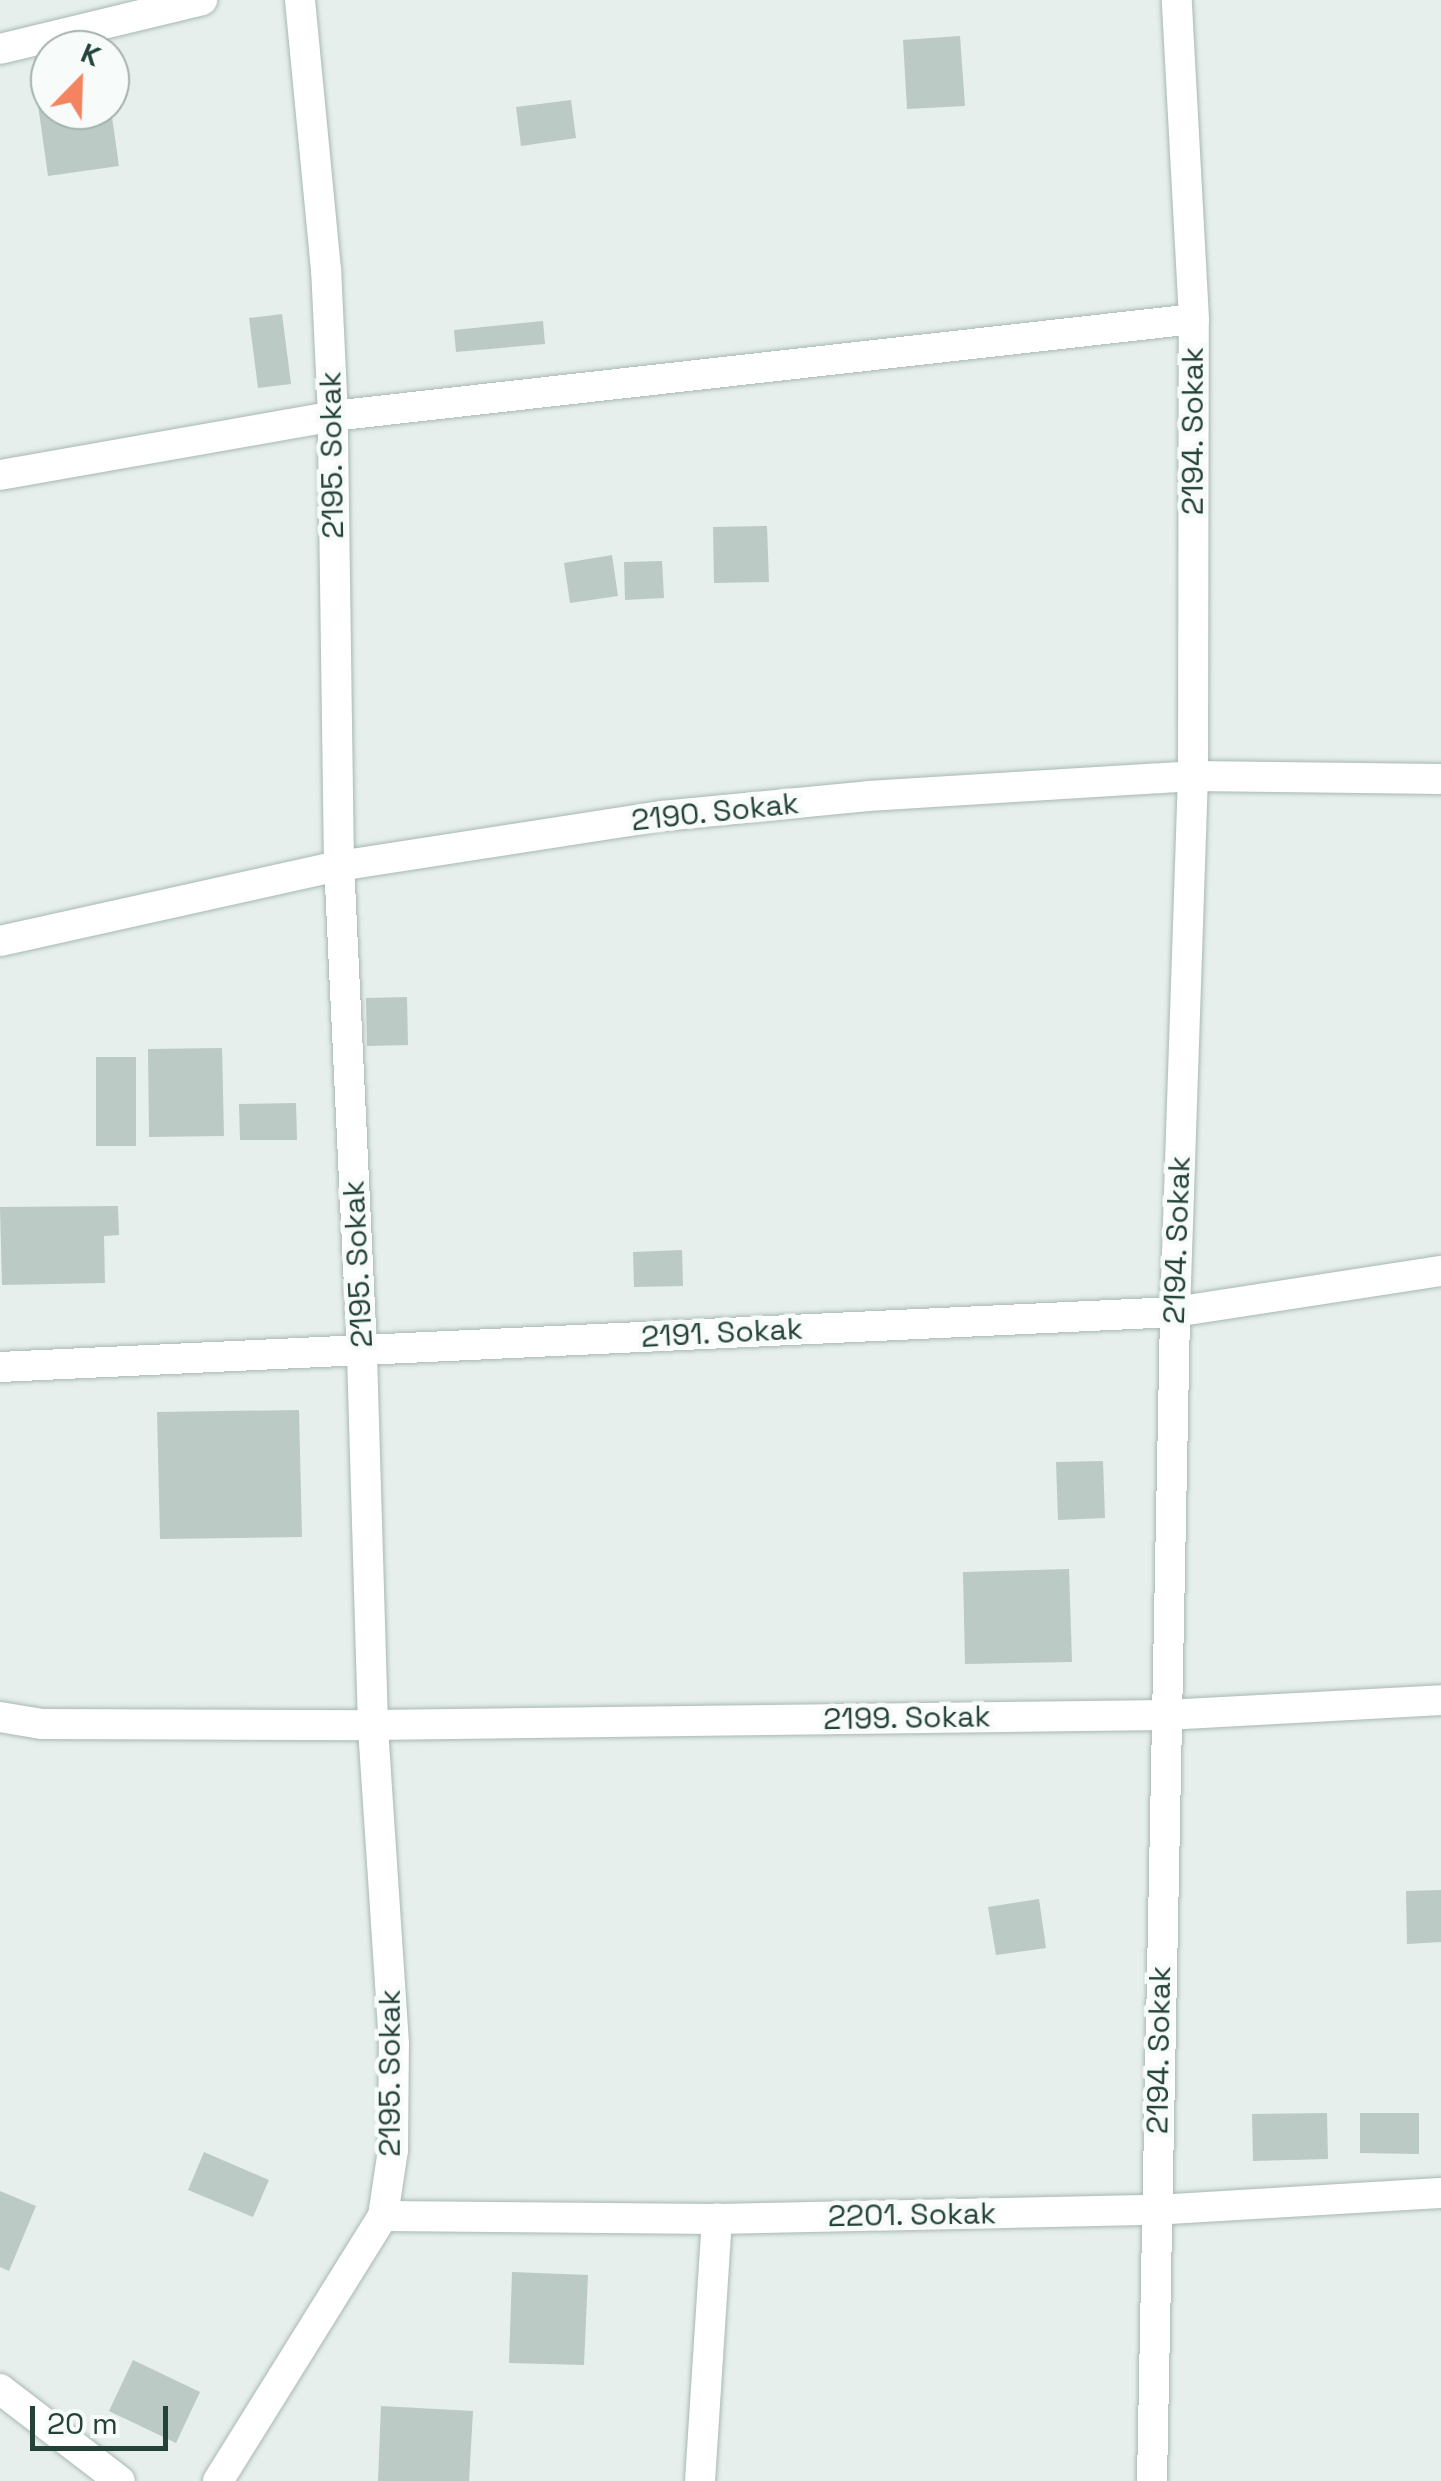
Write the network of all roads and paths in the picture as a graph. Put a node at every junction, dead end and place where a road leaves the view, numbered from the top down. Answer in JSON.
{"nodes":[{"id":1,"x":202,"y":0,"type":"edge"},
{"id":2,"x":300,"y":0,"type":"edge"},
{"id":3,"x":1178,"y":0,"type":"edge"},
{"id":4,"x":0,"y":49,"type":"edge"},
{"id":5,"x":1194,"y":318,"type":"junction"},
{"id":6,"x":333,"y":416,"type":"junction"},
{"id":7,"x":0,"y":475,"type":"edge"},
{"id":8,"x":1193,"y":776,"type":"junction"},
{"id":9,"x":1441,"y":779,"type":"edge"},
{"id":10,"x":340,"y":866,"type":"junction"},
{"id":11,"x":0,"y":941,"type":"edge"},
{"id":12,"x":1441,"y":1271,"type":"edge"},
{"id":13,"x":1175,"y":1312,"type":"junction"},
{"id":14,"x":362,"y":1350,"type":"junction"},
{"id":15,"x":0,"y":1366,"type":"edge"},
{"id":16,"x":1441,"y":1700,"type":"edge"},
{"id":17,"x":1167,"y":1715,"type":"junction"},
{"id":18,"x":0,"y":1717,"type":"edge"},
{"id":19,"x":373,"y":1725,"type":"junction"},
{"id":20,"x":0,"y":1740,"type":"edge"},
{"id":21,"x":1441,"y":2193,"type":"edge"},
{"id":22,"x":1155,"y":2210,"type":"junction"},
{"id":23,"x":382,"y":2216,"type":"junction"},
{"id":24,"x":717,"y":2218,"type":"junction"},
{"id":25,"x":0,"y":2389,"type":"edge"},
{"id":26,"x":120,"y":2481,"type":"edge"},
{"id":27,"x":218,"y":2481,"type":"edge"},
{"id":28,"x":700,"y":2481,"type":"edge"},
{"id":29,"x":1152,"y":2481,"type":"edge"}],
"edges":[{"from":1,"to":4,"type":"street"},
{"from":2,"to":6,"type":"street","name":"2195. Sokak"},
{"from":3,"to":5,"type":"street","name":"2194. Sokak"},
{"from":5,"to":6,"type":"street"},
{"from":5,"to":8,"type":"street","name":"2194. Sokak"},
{"from":6,"to":7,"type":"street"},
{"from":6,"to":10,"type":"street","name":"2195. Sokak"},
{"from":8,"to":9,"type":"street","name":"2190. Sokak"},
{"from":8,"to":10,"type":"street","name":"2190. Sokak"},
{"from":8,"to":13,"type":"street","name":"2194. Sokak"},
{"from":10,"to":11,"type":"street","name":"2190. Sokak"},
{"from":10,"to":14,"type":"street","name":"2195. Sokak"},
{"from":12,"to":13,"type":"street","name":"2191. Sokak"},
{"from":13,"to":14,"type":"street","name":"2191. Sokak"},
{"from":13,"to":17,"type":"street","name":"2194. Sokak"},
{"from":14,"to":15,"type":"street","name":"2191. Sokak"},
{"from":14,"to":19,"type":"street","name":"2195. Sokak"},
{"from":16,"to":17,"type":"street","name":"2199. Sokak"},
{"from":17,"to":19,"type":"street","name":"2199. Sokak"},
{"from":17,"to":22,"type":"street","name":"2194. Sokak"},
{"from":18,"to":19,"type":"street","name":"2199. Sokak"},
{"from":19,"to":20,"type":"street","name":"2199. Sokak"},
{"from":19,"to":23,"type":"street","name":"2195. Sokak"},
{"from":21,"to":22,"type":"street","name":"2201. Sokak"},
{"from":22,"to":24,"type":"street","name":"2201. Sokak"},
{"from":22,"to":29,"type":"street","name":"2194. Sokak"},
{"from":23,"to":24,"type":"street","name":"2201. Sokak"},
{"from":23,"to":27,"type":"street","name":"2195. Sokak"},
{"from":24,"to":28,"type":"street"},
{"from":25,"to":26,"type":"street"}]}
